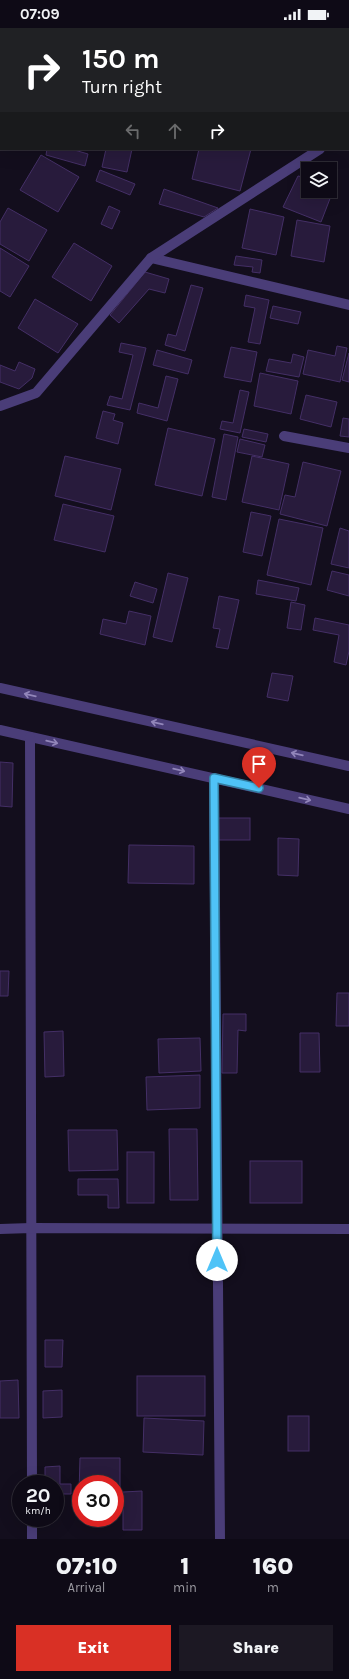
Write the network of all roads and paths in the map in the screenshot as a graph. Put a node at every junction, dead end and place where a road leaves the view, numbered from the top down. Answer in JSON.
{"nodes":[{"id":1,"x":318,"y":150,"type":"edge"},
{"id":2,"x":151,"y":258,"type":"junction"},
{"id":3,"x":349,"y":305,"type":"edge"},
{"id":4,"x":0,"y":406,"type":"edge"},
{"id":5,"x":284,"y":436,"type":"dead end"},
{"id":6,"x":349,"y":448,"type":"edge"},
{"id":7,"x":0,"y":688,"type":"edge"},
{"id":8,"x":0,"y":730,"type":"edge"},
{"id":9,"x":30,"y":737,"type":"junction"},
{"id":10,"x":349,"y":766,"type":"edge"},
{"id":11,"x":214,"y":778,"type":"junction"},
{"id":12,"x":349,"y":809,"type":"edge"},
{"id":13,"x":31,"y":1228,"type":"junction"},
{"id":14,"x":0,"y":1229,"type":"edge"},
{"id":15,"x":217,"y":1229,"type":"junction"},
{"id":16,"x":349,"y":1229,"type":"edge"},
{"id":17,"x":32,"y":1475,"type":"edge"},
{"id":18,"x":32,"y":1527,"type":"edge"},
{"id":19,"x":32,"y":1539,"type":"edge"},
{"id":20,"x":220,"y":1539,"type":"edge"}],
"edges":[{"from":1,"to":2,"type":"street"},
{"from":2,"to":3,"type":"street"},
{"from":2,"to":4,"type":"street"},
{"from":5,"to":6,"type":"street"},
{"from":10,"to":7,"type":"street","one_way":true},
{"from":8,"to":9,"type":"street"},
{"from":9,"to":11,"type":"street","one_way":true},
{"from":9,"to":13,"type":"street"},
{"from":11,"to":12,"type":"street","one_way":true},
{"from":11,"to":15,"type":"street"},
{"from":13,"to":14,"type":"street"},
{"from":13,"to":15,"type":"street"},
{"from":13,"to":17,"type":"street"},
{"from":15,"to":16,"type":"street"},
{"from":15,"to":20,"type":"street"},
{"from":18,"to":19,"type":"street"}]}
